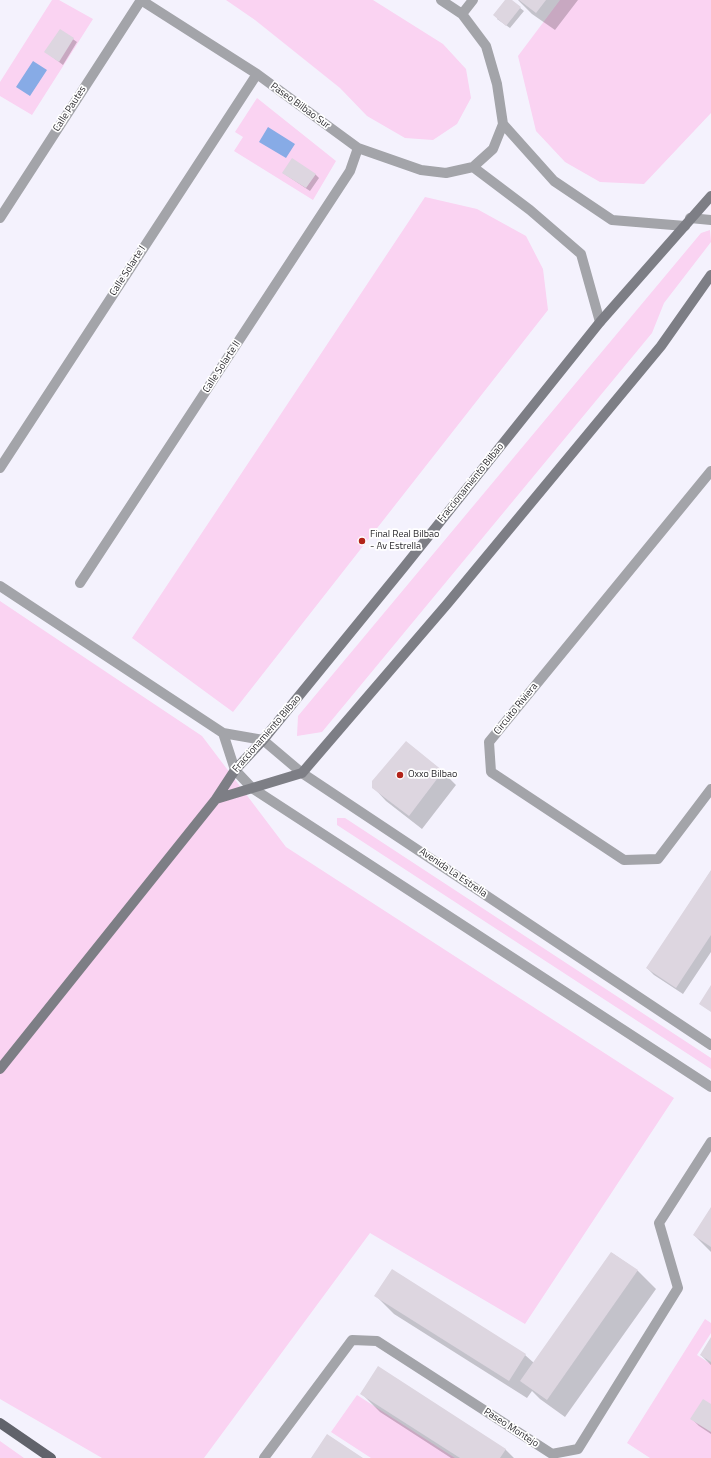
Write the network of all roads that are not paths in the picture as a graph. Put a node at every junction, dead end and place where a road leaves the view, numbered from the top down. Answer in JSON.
{"nodes":[{"id":1,"x":141,"y":0,"type":"edge"},
{"id":2,"x":441,"y":0,"type":"edge"},
{"id":3,"x":473,"y":0,"type":"edge"},
{"id":4,"x":462,"y":14,"type":"junction"},
{"id":5,"x":257,"y":74,"type":"junction"},
{"id":6,"x":503,"y":124,"type":"junction"},
{"id":7,"x":358,"y":148,"type":"junction"},
{"id":8,"x":473,"y":167,"type":"junction"},
{"id":9,"x":711,"y":196,"type":"edge"},
{"id":10,"x":0,"y":218,"type":"edge"},
{"id":11,"x":711,"y":220,"type":"edge"},
{"id":12,"x":688,"y":222,"type":"junction"},
{"id":13,"x":711,"y":275,"type":"edge"},
{"id":14,"x":600,"y":322,"type":"junction"},
{"id":15,"x":0,"y":468,"type":"edge"},
{"id":16,"x":711,"y":471,"type":"edge"},
{"id":17,"x":80,"y":583,"type":"dead end"},
{"id":18,"x":0,"y":586,"type":"edge"},
{"id":19,"x":223,"y":733,"type":"junction"},
{"id":20,"x":263,"y":740,"type":"junction"},
{"id":21,"x":235,"y":770,"type":"junction"},
{"id":22,"x":302,"y":773,"type":"junction"},
{"id":23,"x":252,"y":788,"type":"junction"},
{"id":24,"x":711,"y":789,"type":"edge"},
{"id":25,"x":216,"y":799,"type":"junction"},
{"id":26,"x":711,"y":1045,"type":"edge"},
{"id":27,"x":0,"y":1069,"type":"edge"},
{"id":28,"x":711,"y":1087,"type":"edge"},
{"id":29,"x":711,"y":1142,"type":"edge"},
{"id":30,"x":0,"y":1423,"type":"edge"},
{"id":31,"x":51,"y":1458,"type":"edge"},
{"id":32,"x":264,"y":1458,"type":"edge"}],
"edges":[{"from":1,"to":5,"type":"street","name":"Paseo Bilbao Sur"},
{"from":1,"to":10,"type":"street","name":"Calle Pautes"},
{"from":2,"to":4,"type":"street"},
{"from":3,"to":4,"type":"street"},
{"from":4,"to":6,"type":"street"},
{"from":5,"to":7,"type":"street","name":"Paseo Bilbao Sur"},
{"from":5,"to":15,"type":"street","name":"Calle Solarte I"},
{"from":6,"to":8,"type":"street"},
{"from":6,"to":12,"type":"street"},
{"from":7,"to":8,"type":"street","name":"Paseo Bilbao Sur"},
{"from":7,"to":17,"type":"street","name":"Calle Solarte II"},
{"from":8,"to":14,"type":"street"},
{"from":9,"to":12,"type":"main road","name":"Fraccionamiento Bilbao"},
{"from":11,"to":12,"type":"street"},
{"from":12,"to":14,"type":"main road","name":"Fraccionamiento Bilbao"},
{"from":13,"to":22,"type":"main road"},
{"from":14,"to":20,"type":"main road","name":"Fraccionamiento Bilbao"},
{"from":16,"to":24,"type":"street","name":"Circuito Riviera"},
{"from":18,"to":19,"type":"street"},
{"from":19,"to":20,"type":"street"},
{"from":19,"to":21,"type":"street"},
{"from":20,"to":21,"type":"main road","name":"Fraccionamiento Bilbao"},
{"from":20,"to":22,"type":"street","name":"Avenida La Estrella"},
{"from":21,"to":23,"type":"street"},
{"from":21,"to":25,"type":"main road","name":"Fraccionamiento Bilbao"},
{"from":22,"to":23,"type":"main road"},
{"from":22,"to":26,"type":"street","name":"Avenida La Estrella"},
{"from":23,"to":25,"type":"main road"},
{"from":23,"to":28,"type":"street"},
{"from":25,"to":27,"type":"main road","name":"Fraccionamiento Bilbao"},
{"from":29,"to":32,"type":"street","name":"Paseo Montejo"},
{"from":30,"to":31,"type":"main road"}]}
